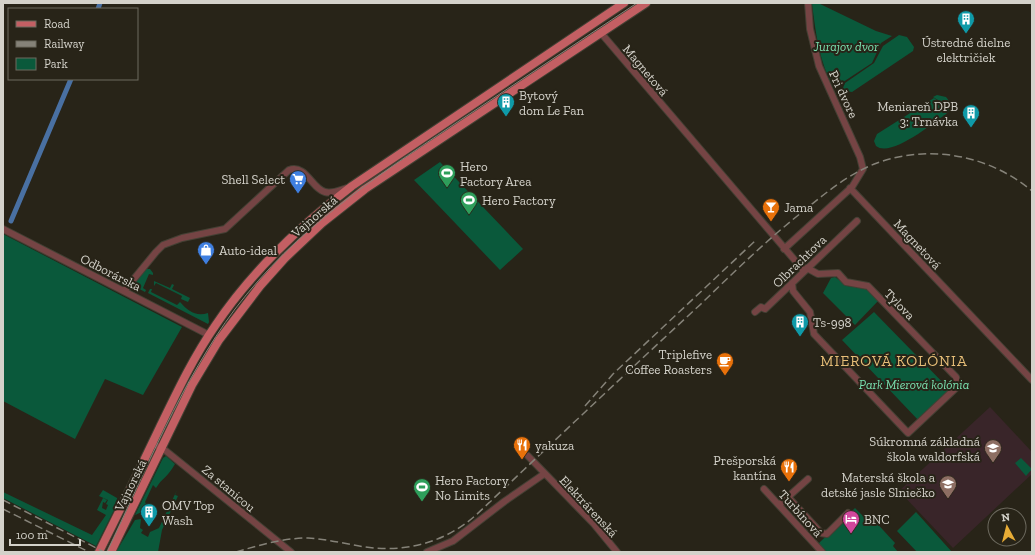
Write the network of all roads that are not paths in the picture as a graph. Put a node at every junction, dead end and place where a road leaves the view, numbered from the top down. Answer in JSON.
{"nodes":[{"id":1,"x":624,"y":3,"type":"edge"},
{"id":2,"x":646,"y":3,"type":"edge"},
{"id":3,"x":808,"y":3,"type":"edge"},
{"id":4,"x":601,"y":33,"type":"junction"},
{"id":5,"x":352,"y":186,"type":"junction"},
{"id":6,"x":850,"y":188,"type":"junction"},
{"id":7,"x":857,"y":221,"type":"dead end"},
{"id":8,"x":3,"y":229,"type":"edge"},
{"id":9,"x":784,"y":249,"type":"junction"},
{"id":10,"x":806,"y":270,"type":"junction"},
{"id":11,"x":792,"y":283,"type":"junction"},
{"id":12,"x":124,"y":291,"type":"junction"},
{"id":13,"x":755,"y":312,"type":"dead end"},
{"id":14,"x":209,"y":335,"type":"junction"},
{"id":15,"x":219,"y":340,"type":"junction"},
{"id":16,"x":1032,"y":380,"type":"edge"},
{"id":17,"x":152,"y":443,"type":"junction"},
{"id":18,"x":162,"y":447,"type":"junction"},
{"id":19,"x":528,"y":456,"type":"dead end"},
{"id":20,"x":544,"y":474,"type":"junction"},
{"id":21,"x":808,"y":479,"type":"dead end"},
{"id":22,"x":764,"y":488,"type":"dead end"},
{"id":23,"x":788,"y":497,"type":"junction"},
{"id":24,"x":778,"y":505,"type":"junction"},
{"id":25,"x":848,"y":513,"type":"dead end"},
{"id":26,"x":100,"y":552,"type":"edge"},
{"id":27,"x":111,"y":552,"type":"edge"},
{"id":28,"x":291,"y":552,"type":"edge"},
{"id":29,"x":427,"y":552,"type":"edge"},
{"id":30,"x":617,"y":552,"type":"edge"},
{"id":31,"x":822,"y":552,"type":"edge"}],
"edges":[{"from":1,"to":5,"type":"main road","name":"Vajnorská"},
{"from":2,"to":4,"type":"main road","name":"Vajnorská"},
{"from":3,"to":6,"type":"street","name":"Pri dvore"},
{"from":4,"to":9,"type":"street","name":"Magnetová"},
{"from":4,"to":15,"type":"main road","name":"Vajnorská"},
{"from":5,"to":12,"type":"street"},
{"from":5,"to":14,"type":"main road","name":"Vajnorská"},
{"from":6,"to":9,"type":"street"},
{"from":6,"to":16,"type":"street","name":"Magnetová"},
{"from":7,"to":10,"type":"street","name":"Olbrachtova"},
{"from":8,"to":12,"type":"street","name":"Odborárska"},
{"from":9,"to":10,"type":"street","name":"Magnetová"},
{"from":10,"to":11,"type":"street","name":"Olbrachtova"},
{"from":10,"to":11,"type":"street","name":"Tylova"},
{"from":11,"to":13,"type":"street","name":"Olbrachtova"},
{"from":12,"to":14,"type":"street","name":"Odborárska"},
{"from":14,"to":15,"type":"main road"},
{"from":14,"to":17,"type":"main road","name":"Vajnorská"},
{"from":15,"to":18,"type":"main road","name":"Vajnorská"},
{"from":17,"to":18,"type":"street","name":"Za stanicou"},
{"from":17,"to":26,"type":"main road","name":"Vajnorská"},
{"from":18,"to":27,"type":"main road","name":"Vajnorská"},
{"from":18,"to":28,"type":"street","name":"Za stanicou"},
{"from":19,"to":20,"type":"street","name":"Elektrárenská"},
{"from":20,"to":29,"type":"street","name":"Elektrárenská"},
{"from":20,"to":30,"type":"street","name":"Elektrárenská"},
{"from":21,"to":23,"type":"street"},
{"from":22,"to":24,"type":"street","name":"Turbínová"},
{"from":23,"to":24,"type":"street"},
{"from":23,"to":25,"type":"street"},
{"from":24,"to":31,"type":"street","name":"Turbínová"}]}
